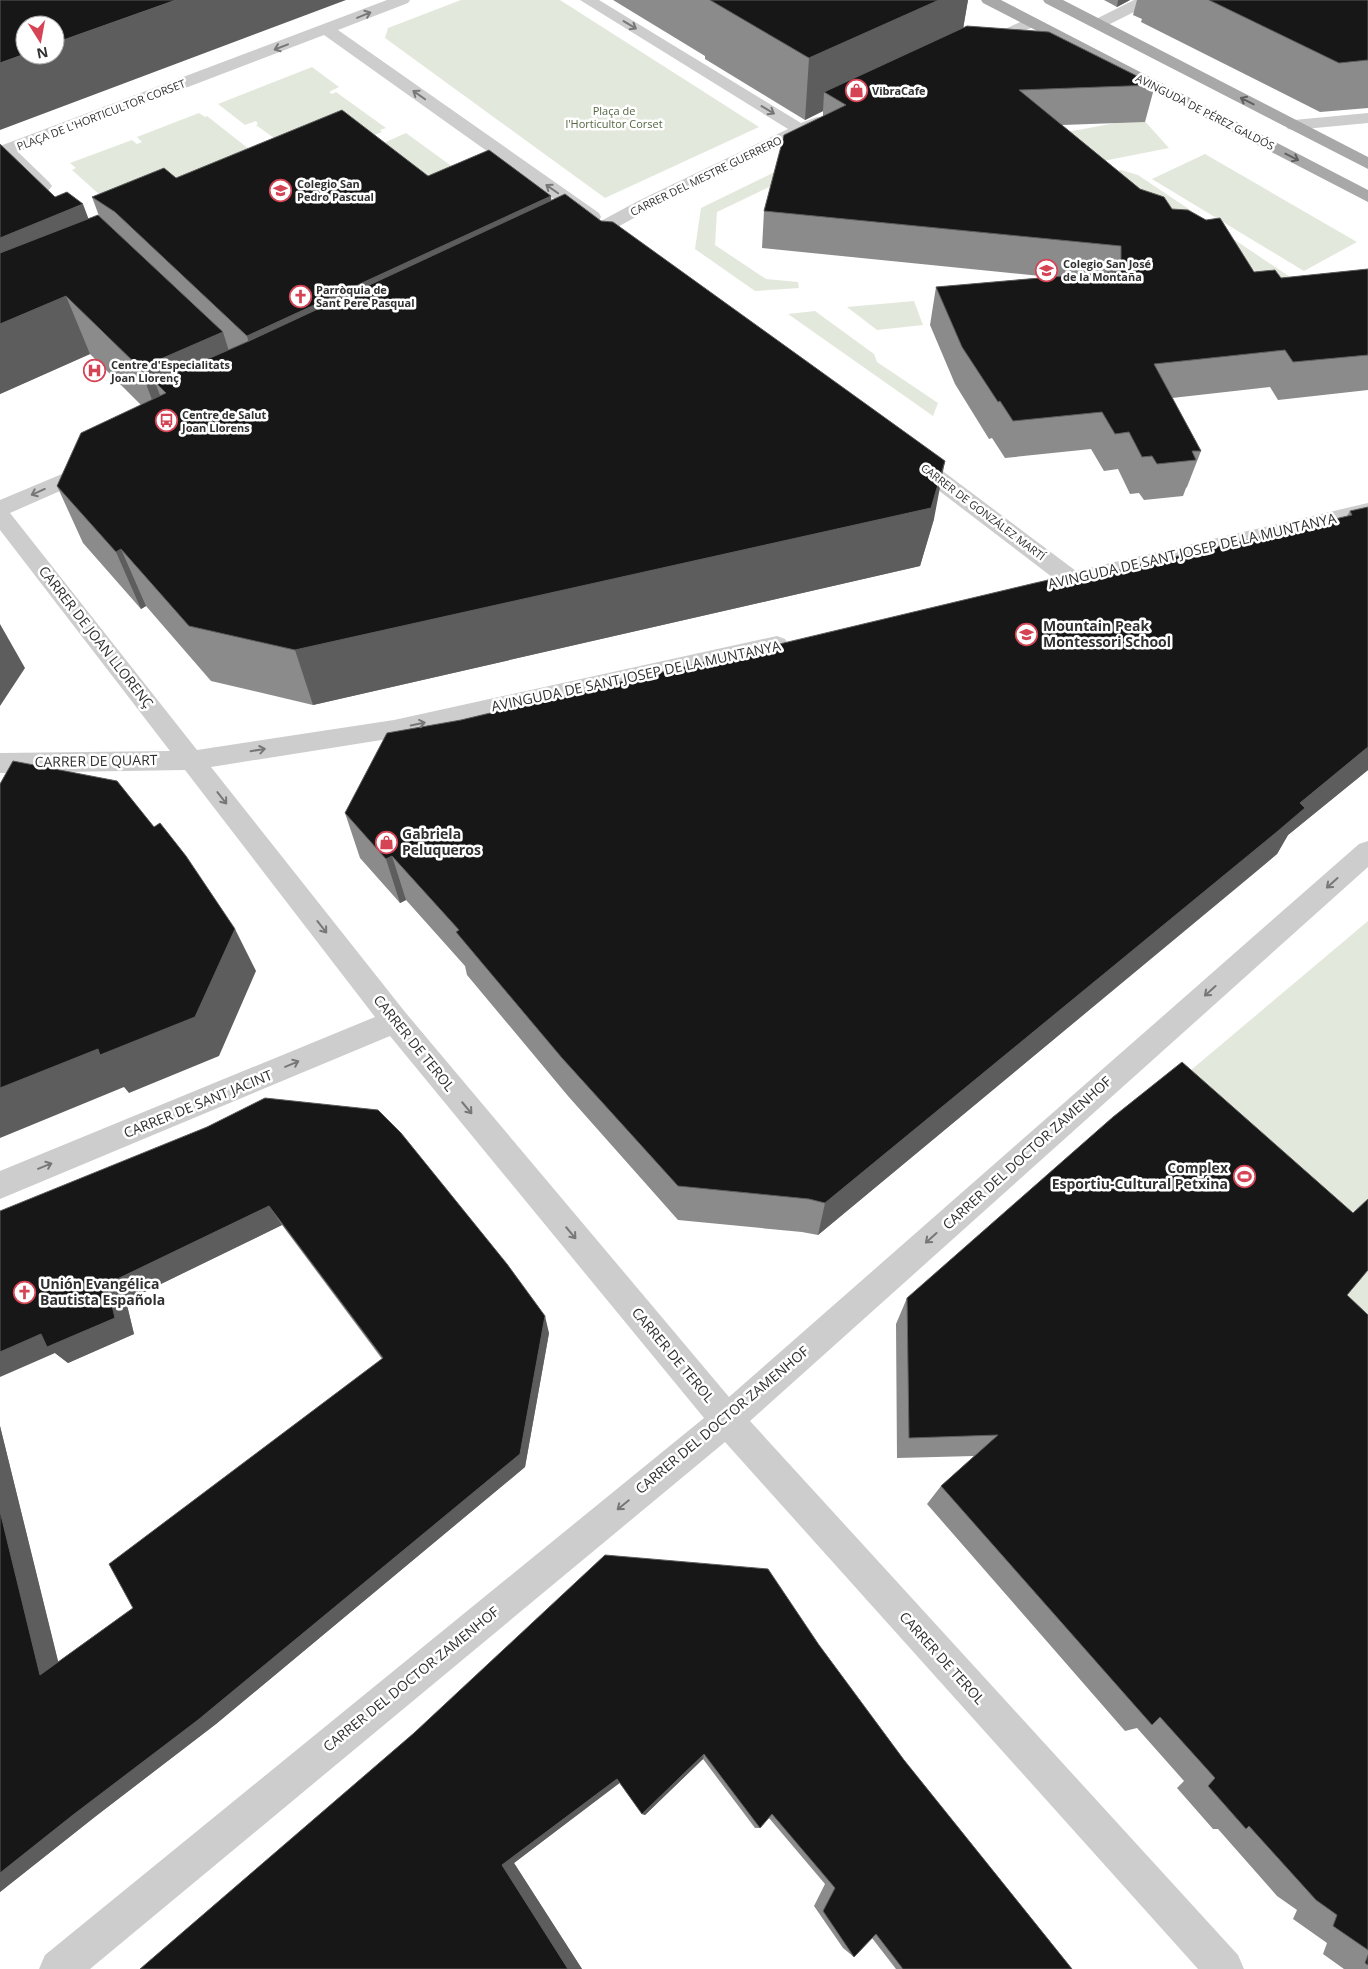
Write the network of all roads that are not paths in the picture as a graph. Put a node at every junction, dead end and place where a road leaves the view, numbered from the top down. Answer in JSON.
{"nodes":[{"id":1,"x":402,"y":0,"type":"edge"},
{"id":2,"x":588,"y":0,"type":"edge"},
{"id":3,"x":990,"y":0,"type":"edge"},
{"id":4,"x":1051,"y":0,"type":"edge"},
{"id":5,"x":1146,"y":0,"type":"edge"},
{"id":6,"x":1031,"y":22,"type":"junction"},
{"id":7,"x":1098,"y":24,"type":"junction"},
{"id":8,"x":326,"y":30,"type":"junction"},
{"id":9,"x":969,"y":52,"type":"edge"},
{"id":10,"x":836,"y":114,"type":"edge"},
{"id":11,"x":1368,"y":118,"type":"edge"},
{"id":12,"x":1294,"y":125,"type":"junction"},
{"id":13,"x":800,"y":130,"type":"junction"},
{"id":14,"x":1368,"y":164,"type":"edge"},
{"id":15,"x":1368,"y":197,"type":"edge"},
{"id":16,"x":55,"y":198,"type":"edge"},
{"id":17,"x":613,"y":233,"type":"junction"},
{"id":18,"x":559,"y":250,"type":"edge"},
{"id":19,"x":898,"y":448,"type":"edge"},
{"id":20,"x":111,"y":459,"type":"edge"},
{"id":21,"x":0,"y":509,"type":"edge"},
{"id":22,"x":1368,"y":510,"type":"edge"},
{"id":23,"x":0,"y":515,"type":"edge"},
{"id":24,"x":1072,"y":580,"type":"junction"},
{"id":25,"x":1033,"y":588,"type":"edge"},
{"id":26,"x":801,"y":640,"type":"edge"},
{"id":27,"x":192,"y":760,"type":"junction"},
{"id":28,"x":0,"y":763,"type":"edge"},
{"id":29,"x":1368,"y":851,"type":"edge"},
{"id":30,"x":395,"y":1020,"type":"junction"},
{"id":31,"x":0,"y":1185,"type":"edge"},
{"id":32,"x":727,"y":1420,"type":"junction"},
{"id":33,"x":59,"y":1969,"type":"edge"},
{"id":34,"x":1224,"y":1969,"type":"edge"}],
"edges":[{"from":8,"to":1,"type":"street","name":"PLAÇA DE L'HORTICULTOR CORSET","one_way":true},
{"from":2,"to":13,"type":"street","one_way":true},
{"from":3,"to":6,"type":"main road","name":"AVINGUDA DE PÉREZ GALDÓS"},
{"from":4,"to":7,"type":"main road"},
{"from":5,"to":7,"type":"street"},
{"from":6,"to":9,"type":"street"},
{"from":6,"to":15,"type":"main road","name":"AVINGUDA DE PÉREZ GALDÓS","one_way":true},
{"from":12,"to":7,"type":"main road","one_way":true},
{"from":8,"to":16,"type":"street","name":"PLAÇA DE L'HORTICULTOR CORSET","one_way":true},
{"from":17,"to":8,"type":"street","one_way":true},
{"from":10,"to":13,"type":"street","name":"CARRER DEL MESTRE GUERRERO"},
{"from":11,"to":12,"type":"street"},
{"from":12,"to":14,"type":"main road"},
{"from":13,"to":17,"type":"street","name":"CARRER DEL MESTRE GUERRERO"},
{"from":17,"to":18,"type":"street","name":"CARRER DEL MESTRE GUERRERO"},
{"from":19,"to":24,"type":"street","name":"CARRER DE GONZÁLEZ MARTÍ"},
{"from":20,"to":21,"type":"street","one_way":true},
{"from":22,"to":24,"type":"street","name":"AVINGUDA DE SANT JOSEP DE LA MUNTANYA"},
{"from":23,"to":27,"type":"street","name":"CARRER DE JOAN LLORENÇ"},
{"from":24,"to":25,"type":"street","name":"AVINGUDA DE SANT JOSEP DE LA MUNTANYA"},
{"from":27,"to":26,"type":"street","name":"AVINGUDA DE SANT JOSEP DE LA MUNTANYA","one_way":true},
{"from":27,"to":28,"type":"street","name":"CARRER DE QUART"},
{"from":27,"to":30,"type":"street","name":"CARRER DE TEROL","one_way":true},
{"from":29,"to":32,"type":"street","name":"CARRER DEL DOCTOR ZAMENHOF","one_way":true},
{"from":31,"to":30,"type":"street","name":"CARRER DE SANT JACINT","one_way":true},
{"from":30,"to":32,"type":"street","name":"CARRER DE TEROL","one_way":true},
{"from":32,"to":33,"type":"street","name":"CARRER DEL DOCTOR ZAMENHOF","one_way":true},
{"from":32,"to":34,"type":"street","name":"CARRER DE TEROL"}]}
